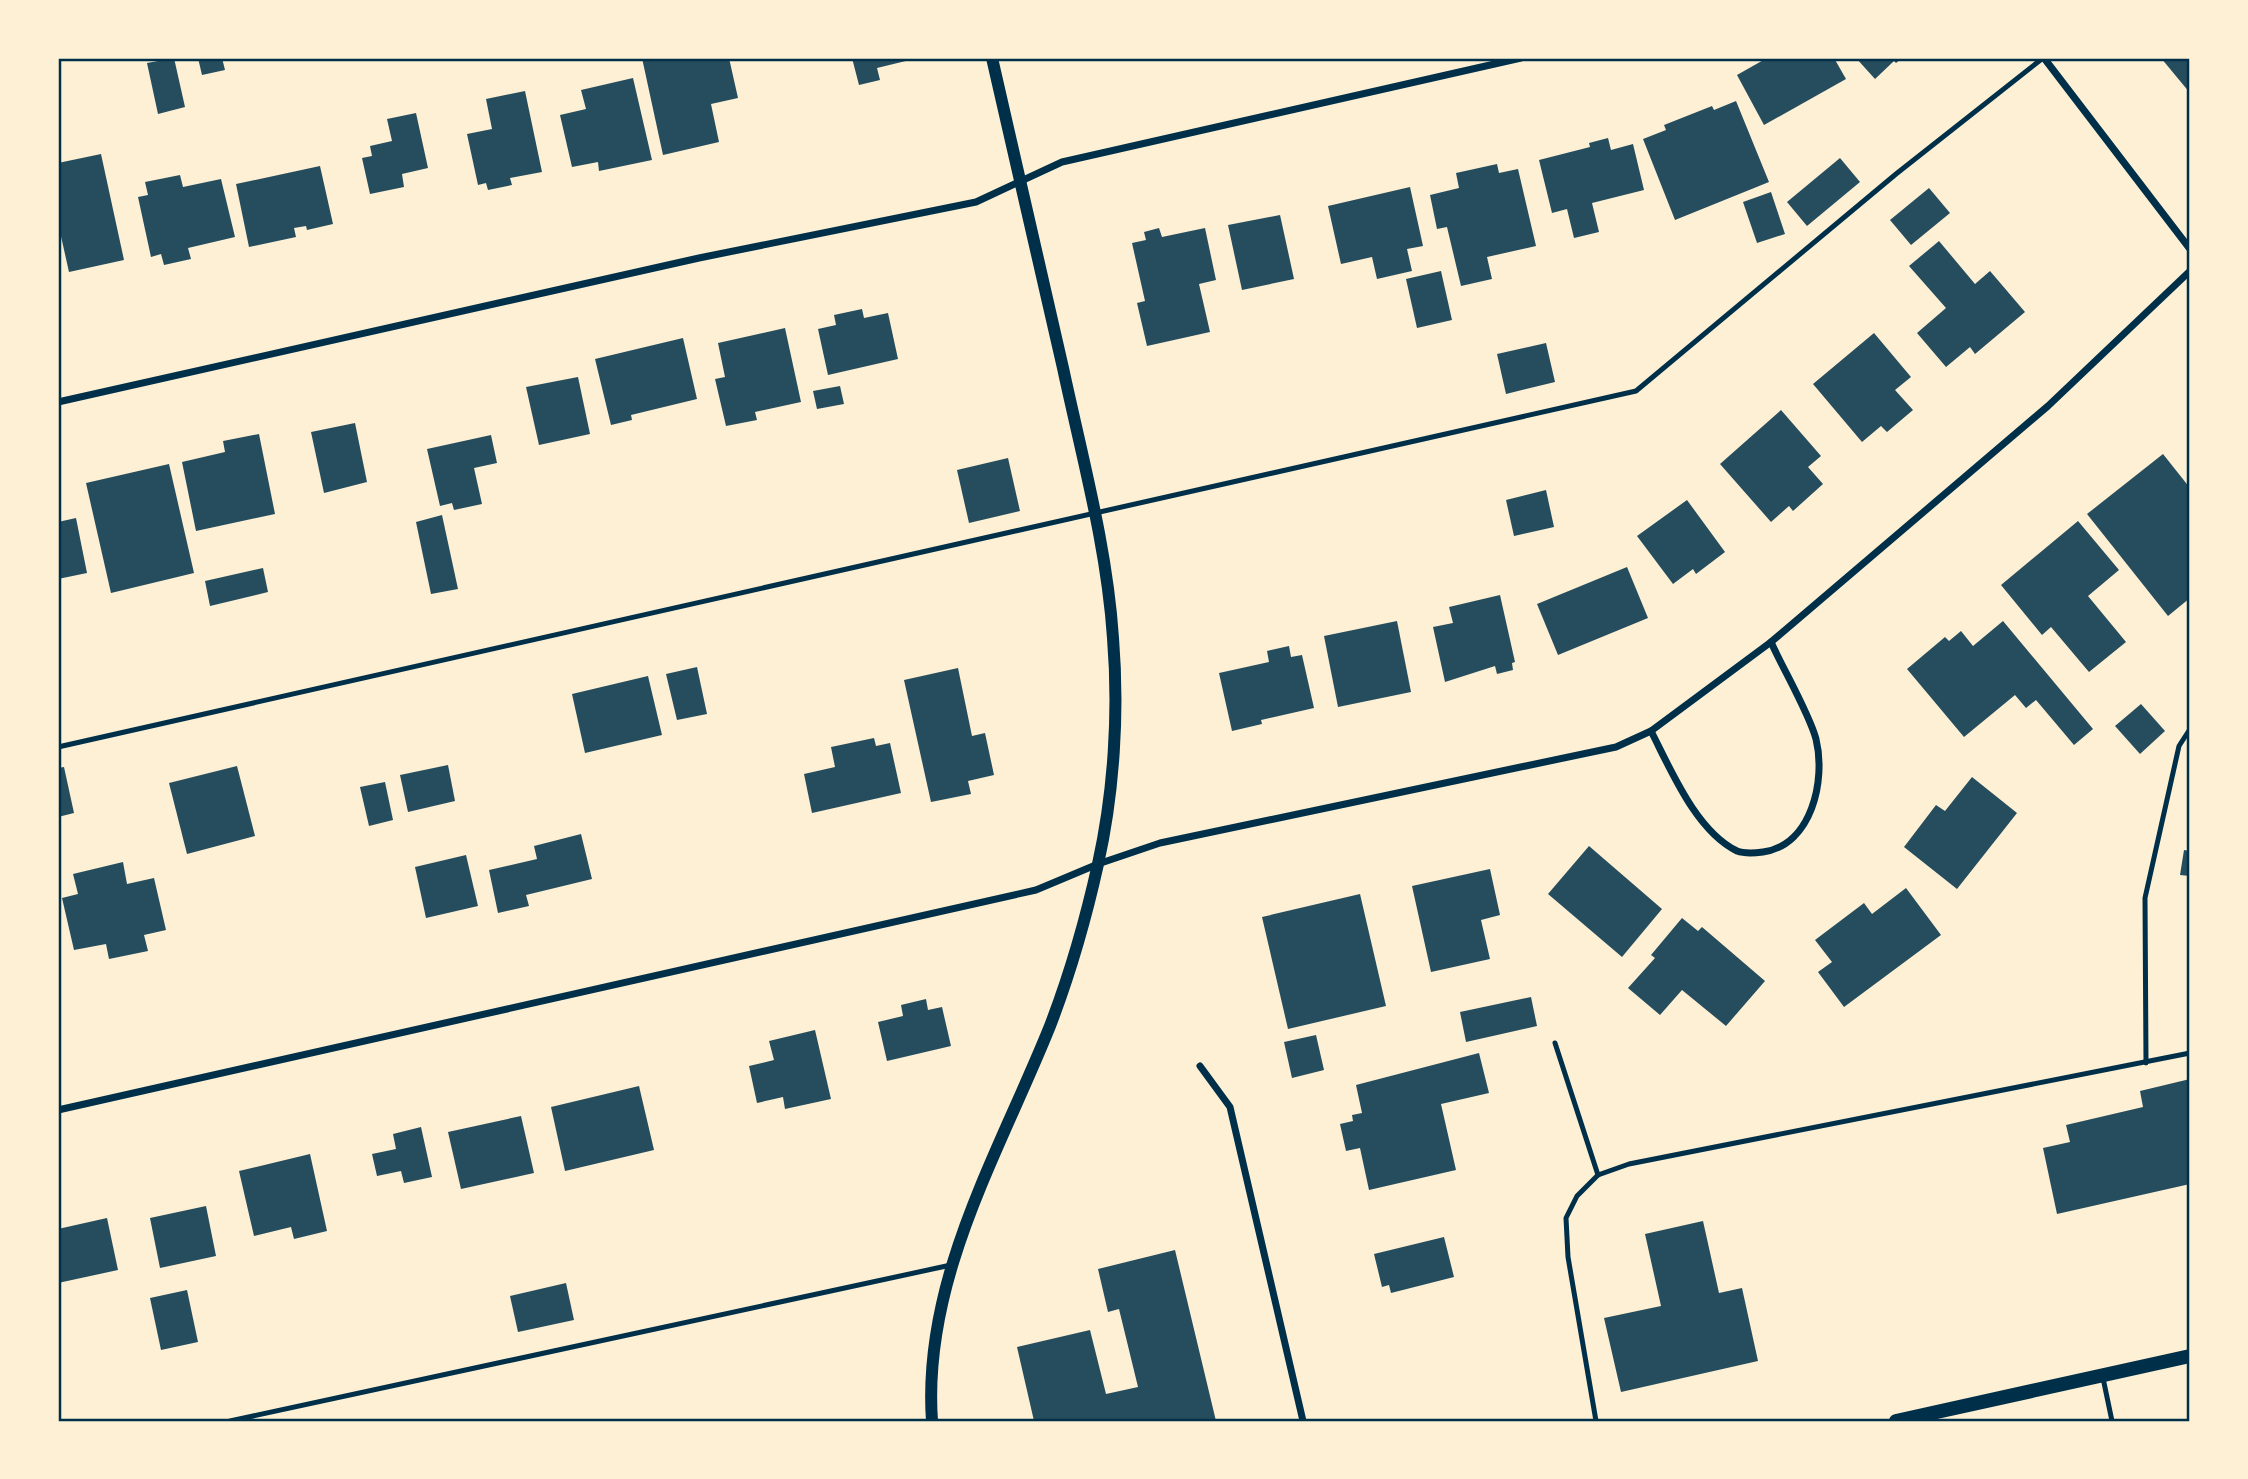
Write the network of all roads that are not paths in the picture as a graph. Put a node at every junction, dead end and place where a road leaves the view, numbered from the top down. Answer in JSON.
{"nodes":[{"id":1,"x":992,"y":58,"type":"edge"},
{"id":2,"x":1521,"y":58,"type":"edge"},
{"id":3,"x":2044,"y":58,"type":"edge"},
{"id":4,"x":1021,"y":180,"type":"junction"},
{"id":5,"x":2190,"y":249,"type":"edge"},
{"id":6,"x":2190,"y":271,"type":"edge"},
{"id":7,"x":58,"y":402,"type":"edge"},
{"id":8,"x":1095,"y":514,"type":"junction"},
{"id":9,"x":1771,"y":642,"type":"junction"},
{"id":10,"x":2190,"y":729,"type":"edge"},
{"id":11,"x":1651,"y":731,"type":"junction"},
{"id":12,"x":58,"y":747,"type":"edge"},
{"id":13,"x":1098,"y":863,"type":"junction"},
{"id":14,"x":1555,"y":1043,"type":"dead end"},
{"id":15,"x":2190,"y":1053,"type":"edge"},
{"id":16,"x":2146,"y":1063,"type":"junction"},
{"id":17,"x":1200,"y":1066,"type":"dead end"},
{"id":18,"x":58,"y":1110,"type":"edge"},
{"id":19,"x":1598,"y":1175,"type":"junction"},
{"id":20,"x":951,"y":1265,"type":"junction"},
{"id":21,"x":2190,"y":1356,"type":"edge"},
{"id":22,"x":2102,"y":1375,"type":"junction"},
{"id":23,"x":230,"y":1421,"type":"edge"},
{"id":24,"x":932,"y":1421,"type":"edge"},
{"id":25,"x":1303,"y":1421,"type":"edge"},
{"id":26,"x":1596,"y":1421,"type":"edge"},
{"id":27,"x":1896,"y":1421,"type":"edge"},
{"id":28,"x":2112,"y":1421,"type":"edge"}],
"edges":[{"from":1,"to":4,"type":"street"},
{"from":2,"to":4,"type":"street"},
{"from":3,"to":5,"type":"street"},
{"from":3,"to":8,"type":"lane"},
{"from":4,"to":7,"type":"street"},
{"from":4,"to":8,"type":"street"},
{"from":6,"to":9,"type":"street"},
{"from":8,"to":12,"type":"lane"},
{"from":8,"to":13,"type":"street"},
{"from":9,"to":11,"type":"street"},
{"from":9,"to":11,"type":"street"},
{"from":10,"to":16,"type":"lane"},
{"from":11,"to":13,"type":"street"},
{"from":13,"to":18,"type":"street"},
{"from":13,"to":20,"type":"street"},
{"from":14,"to":19,"type":"lane"},
{"from":15,"to":16,"type":"lane"},
{"from":16,"to":19,"type":"lane"},
{"from":17,"to":25,"type":"street"},
{"from":19,"to":26,"type":"lane"},
{"from":20,"to":23,"type":"lane"},
{"from":20,"to":24,"type":"street"},
{"from":21,"to":22,"type":"main road"},
{"from":22,"to":27,"type":"main road"},
{"from":22,"to":28,"type":"lane"}]}
